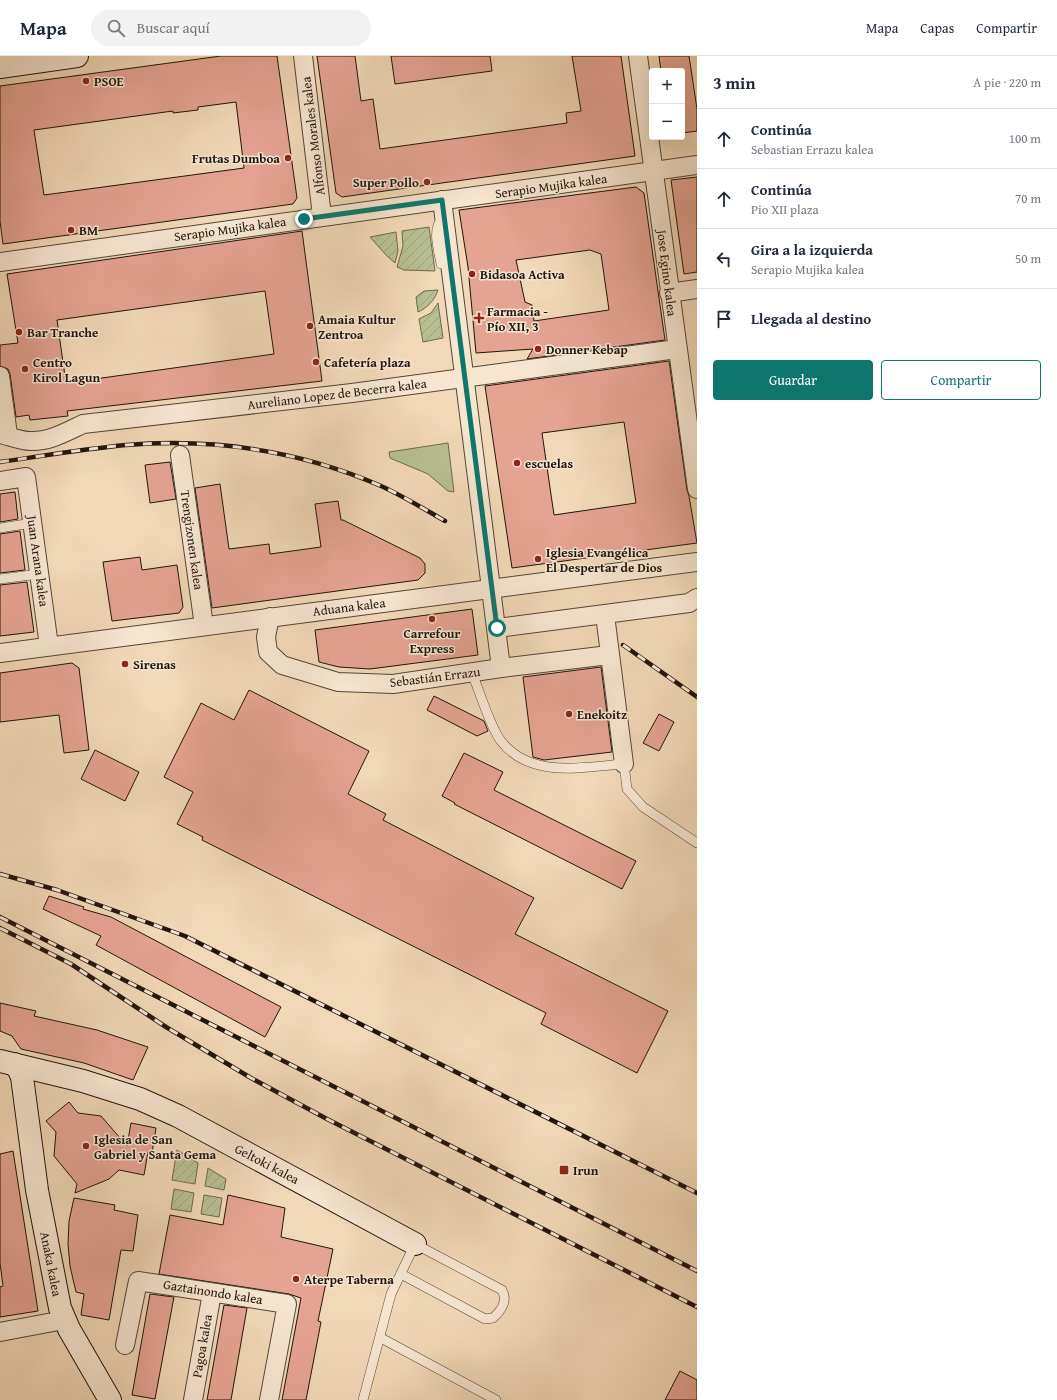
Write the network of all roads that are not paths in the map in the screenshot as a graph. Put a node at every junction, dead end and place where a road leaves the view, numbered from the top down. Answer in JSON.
{"nodes":[{"id":1,"x":77,"y":56,"type":"edge"},
{"id":2,"x":303,"y":56,"type":"edge"},
{"id":3,"x":638,"y":56,"type":"edge"},
{"id":4,"x":0,"y":67,"type":"edge"},
{"id":5,"x":697,"y":165,"type":"edge"},
{"id":6,"x":654,"y":172,"type":"junction"},
{"id":7,"x":443,"y":209,"type":"junction"},
{"id":8,"x":322,"y":216,"type":"junction"},
{"id":9,"x":0,"y":262,"type":"edge"},
{"id":10,"x":441,"y":264,"type":"dead end"},
{"id":11,"x":697,"y":289,"type":"edge"},
{"id":12,"x":669,"y":293,"type":"junction"},
{"id":13,"x":446,"y":299,"type":"dead end"},
{"id":14,"x":677,"y":349,"type":"junction"},
{"id":15,"x":0,"y":376,"type":"edge"},
{"id":16,"x":460,"y":379,"type":"junction"},
{"id":17,"x":9,"y":436,"type":"edge"},
{"id":18,"x":180,"y":455,"type":"dead end"},
{"id":19,"x":0,"y":481,"type":"edge"},
{"id":20,"x":697,"y":489,"type":"edge"},
{"id":21,"x":32,"y":523,"type":"junction"},
{"id":22,"x":0,"y":528,"type":"edge"},
{"id":23,"x":697,"y":562,"type":"edge"},
{"id":24,"x":39,"y":574,"type":"junction"},
{"id":25,"x":0,"y":579,"type":"edge"},
{"id":26,"x":492,"y":590,"type":"junction"},
{"id":27,"x":697,"y":598,"type":"edge"},
{"id":28,"x":605,"y":616,"type":"junction"},
{"id":29,"x":270,"y":617,"type":"junction"},
{"id":30,"x":204,"y":626,"type":"junction"},
{"id":31,"x":497,"y":628,"type":"junction"},
{"id":32,"x":49,"y":646,"type":"junction"},
{"id":33,"x":0,"y":653,"type":"edge"},
{"id":34,"x":609,"y":655,"type":"junction"},
{"id":35,"x":501,"y":668,"type":"junction"},
{"id":36,"x":472,"y":673,"type":"junction"},
{"id":37,"x":624,"y":764,"type":"junction"},
{"id":38,"x":697,"y":843,"type":"edge"},
{"id":39,"x":13,"y":1071,"type":"edge"},
{"id":40,"x":56,"y":1074,"type":"junction"},
{"id":41,"x":26,"y":1117,"type":"junction"},
{"id":42,"x":415,"y":1244,"type":"junction"},
{"id":43,"x":401,"y":1274,"type":"junction"},
{"id":44,"x":212,"y":1293,"type":"junction"},
{"id":45,"x":64,"y":1320,"type":"junction"},
{"id":46,"x":0,"y":1332,"type":"edge"},
{"id":47,"x":381,"y":1338,"type":"junction"},
{"id":48,"x":125,"y":1345,"type":"dead end"},
{"id":49,"x":110,"y":1400,"type":"edge"},
{"id":50,"x":193,"y":1400,"type":"edge"},
{"id":51,"x":269,"y":1400,"type":"edge"},
{"id":52,"x":364,"y":1400,"type":"edge"},
{"id":53,"x":496,"y":1400,"type":"edge"}],
"edges":[{"from":1,"to":4,"type":"street"},
{"from":2,"to":8,"type":"street","name":"Alfonso Morales kalea"},
{"from":3,"to":6,"type":"street","name":"Jose Egino kalea"},
{"from":5,"to":6,"type":"street","name":"Serapio Mujika kalea"},
{"from":6,"to":7,"type":"street","name":"Serapio Mujika kalea"},
{"from":6,"to":12,"type":"street","name":"Jose Egino kalea"},
{"from":7,"to":8,"type":"street","name":"Serapio Mujika kalea"},
{"from":7,"to":10,"type":"lane"},
{"from":7,"to":16,"type":"street"},
{"from":8,"to":9,"type":"street","name":"Serapio Mujika kalea"},
{"from":11,"to":12,"type":"street"},
{"from":12,"to":14,"type":"street","name":"Jose Egino kalea"},
{"from":13,"to":16,"type":"lane"},
{"from":14,"to":16,"type":"street","name":"Aureliano Lopez de Becerra kalea"},
{"from":14,"to":20,"type":"street","name":"Jose Egino kalea"},
{"from":15,"to":17,"type":"street"},
{"from":16,"to":17,"type":"street","name":"Aureliano Lopez de Becerra kalea"},
{"from":16,"to":26,"type":"street"},
{"from":18,"to":30,"type":"street","name":"Trengizonen kalea"},
{"from":19,"to":21,"type":"street","name":"Juan Arana kalea"},
{"from":21,"to":22,"type":"lane"},
{"from":21,"to":24,"type":"street","name":"Juan Arana kalea"},
{"from":23,"to":26,"type":"street","name":"Aduana kalea"},
{"from":24,"to":25,"type":"lane"},
{"from":24,"to":32,"type":"street","name":"Juan Arana kalea"},
{"from":26,"to":29,"type":"street","name":"Aduana kalea"},
{"from":26,"to":31,"type":"street"},
{"from":27,"to":28,"type":"street"},
{"from":28,"to":31,"type":"street"},
{"from":28,"to":34,"type":"street"},
{"from":29,"to":30,"type":"street","name":"Aduana kalea"},
{"from":29,"to":36,"type":"street","name":"Sebastián Errazu"},
{"from":30,"to":32,"type":"street","name":"Aduana kalea"},
{"from":31,"to":35,"type":"street"},
{"from":32,"to":33,"type":"street","name":"Aduana kalea"},
{"from":34,"to":35,"type":"street"},
{"from":34,"to":37,"type":"street"},
{"from":35,"to":36,"type":"street","name":"Sebastián Errazu"},
{"from":36,"to":37,"type":"lane"},
{"from":37,"to":38,"type":"lane"},
{"from":39,"to":40,"type":"street","name":"Geltoki kalea"},
{"from":39,"to":41,"type":"street","name":"Anaka kalea"},
{"from":40,"to":41,"type":"street","name":"Anaka kalea"},
{"from":40,"to":42,"type":"street","name":"Geltoki kalea"},
{"from":41,"to":45,"type":"street","name":"Anaka kalea"},
{"from":42,"to":43,"type":"lane"},
{"from":42,"to":43,"type":"lane"},
{"from":43,"to":47,"type":"lane"},
{"from":44,"to":48,"type":"street","name":"Gaztainondo kalea"},
{"from":44,"to":50,"type":"street","name":"Pagoa kalea"},
{"from":44,"to":51,"type":"street","name":"Gaztainondo kalea"},
{"from":45,"to":46,"type":"street"},
{"from":45,"to":49,"type":"street","name":"Anaka kalea"},
{"from":47,"to":52,"type":"lane"},
{"from":47,"to":53,"type":"lane"}]}
